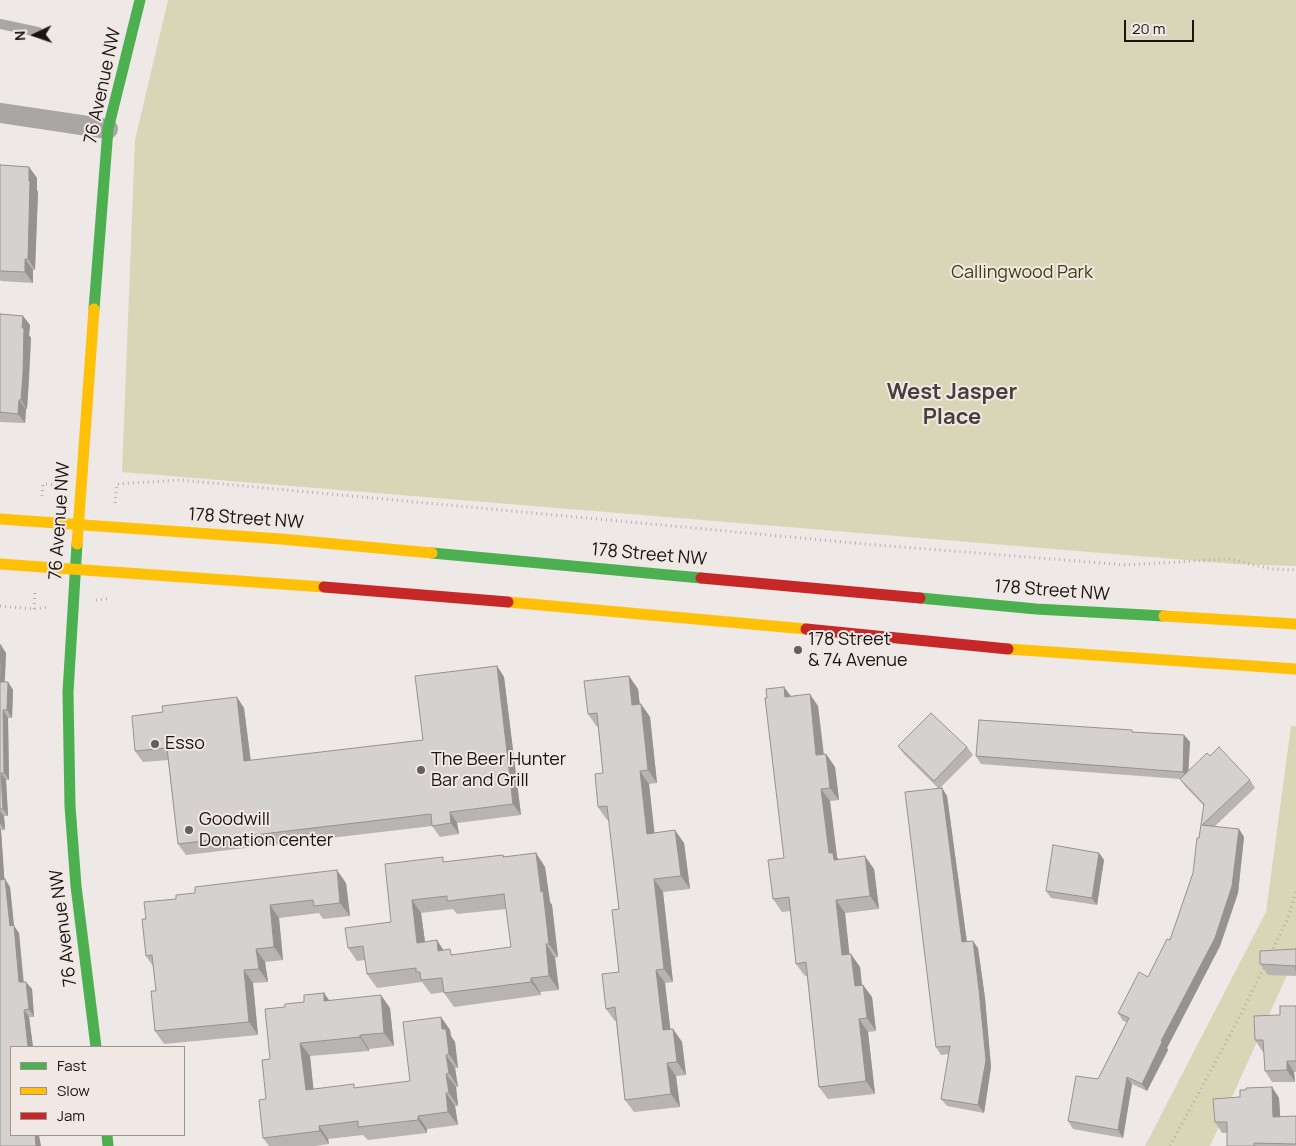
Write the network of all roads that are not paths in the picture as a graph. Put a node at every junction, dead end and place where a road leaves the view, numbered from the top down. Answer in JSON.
{"nodes":[{"id":1,"x":140,"y":0,"type":"edge"},
{"id":2,"x":0,"y":24,"type":"edge"},
{"id":3,"x":38,"y":32,"type":"dead end"},
{"id":4,"x":0,"y":113,"type":"edge"},
{"id":5,"x":108,"y":129,"type":"junction"},
{"id":6,"x":0,"y":519,"type":"edge"},
{"id":7,"x":78,"y":525,"type":"junction"},
{"id":8,"x":0,"y":564,"type":"edge"},
{"id":9,"x":75,"y":569,"type":"junction"},
{"id":10,"x":1296,"y":624,"type":"edge"},
{"id":11,"x":1296,"y":669,"type":"edge"},
{"id":12,"x":96,"y":1046,"type":"edge"}],
"edges":[{"from":1,"to":5,"type":"main road","name":"76 Avenue NW"},
{"from":2,"to":3,"type":"lane"},
{"from":4,"to":5,"type":"street"},
{"from":5,"to":7,"type":"main road","name":"76 Avenue NW"},
{"from":6,"to":7,"type":"main road","name":"178 Street NW"},
{"from":7,"to":9,"type":"main road","name":"76 Avenue NW"},
{"from":7,"to":10,"type":"main road","name":"178 Street NW"},
{"from":8,"to":9,"type":"main road"},
{"from":9,"to":11,"type":"main road"},
{"from":9,"to":12,"type":"main road","name":"76 Avenue NW"}]}
